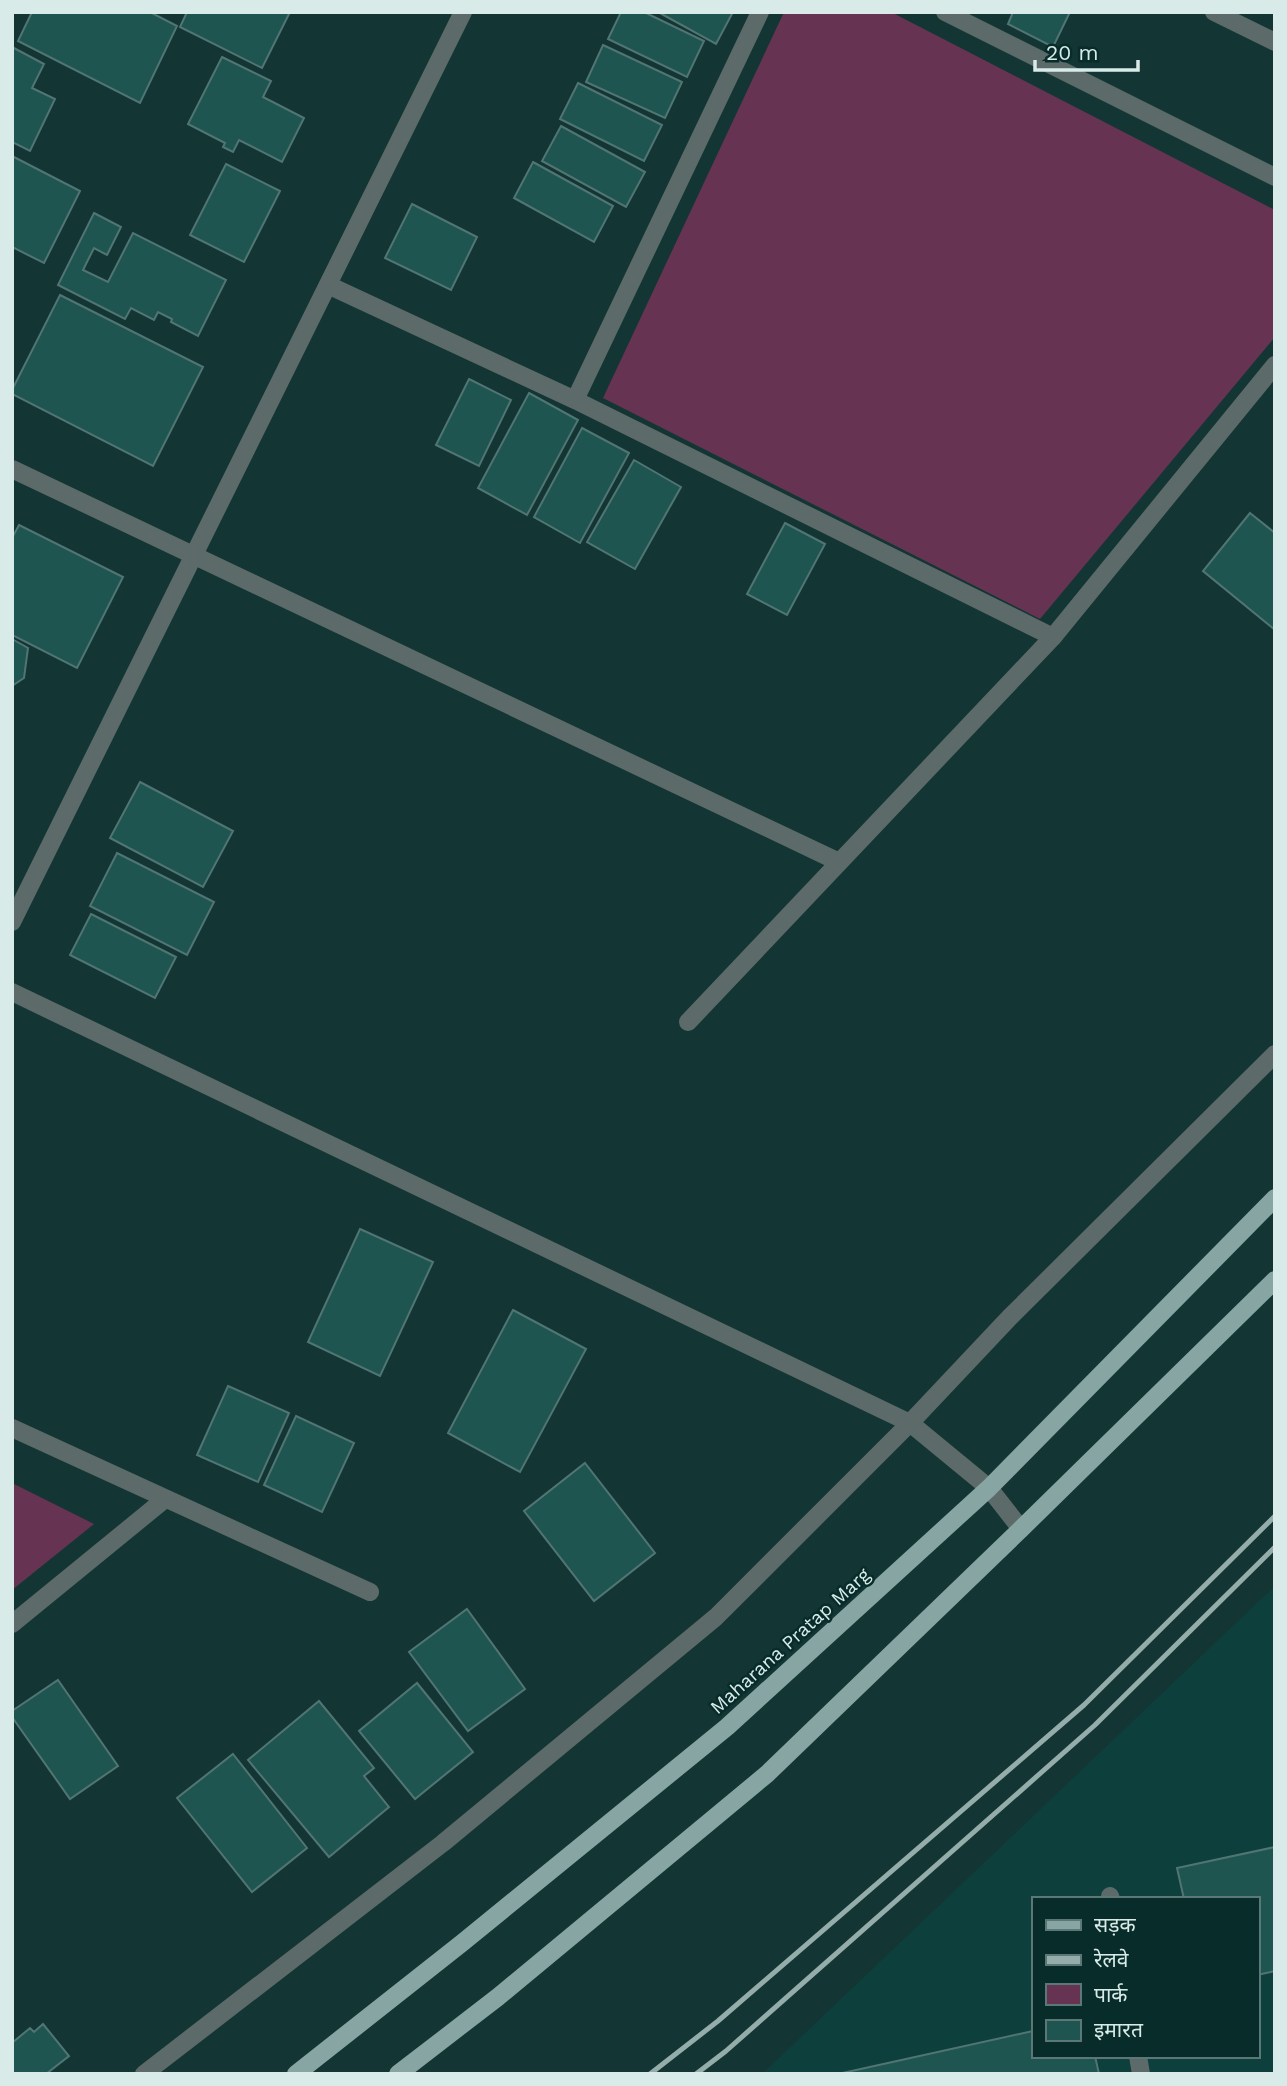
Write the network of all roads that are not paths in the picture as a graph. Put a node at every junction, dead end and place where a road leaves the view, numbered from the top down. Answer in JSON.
{"nodes":[{"id":1,"x":463,"y":12,"type":"edge"},
{"id":2,"x":760,"y":12,"type":"edge"},
{"id":3,"x":944,"y":12,"type":"edge"},
{"id":4,"x":1214,"y":12,"type":"edge"},
{"id":5,"x":1275,"y":42,"type":"edge"},
{"id":6,"x":1275,"y":177,"type":"edge"},
{"id":7,"x":328,"y":285,"type":"junction"},
{"id":8,"x":1275,"y":365,"type":"edge"},
{"id":9,"x":575,"y":400,"type":"junction"},
{"id":10,"x":12,"y":469,"type":"edge"},
{"id":11,"x":194,"y":555,"type":"junction"},
{"id":12,"x":1053,"y":637,"type":"junction"},
{"id":13,"x":839,"y":862,"type":"junction"},
{"id":14,"x":12,"y":922,"type":"edge"},
{"id":15,"x":12,"y":992,"type":"edge"},
{"id":16,"x":688,"y":1022,"type":"dead end"},
{"id":17,"x":1275,"y":1054,"type":"edge"},
{"id":18,"x":1275,"y":1198,"type":"edge"},
{"id":19,"x":1275,"y":1280,"type":"edge"},
{"id":20,"x":910,"y":1423,"type":"junction"},
{"id":21,"x":12,"y":1428,"type":"edge"},
{"id":22,"x":989,"y":1488,"type":"junction"},
{"id":23,"x":166,"y":1499,"type":"junction"},
{"id":24,"x":1021,"y":1529,"type":"junction"},
{"id":25,"x":370,"y":1592,"type":"dead end"},
{"id":26,"x":12,"y":1624,"type":"edge"},
{"id":27,"x":144,"y":2074,"type":"edge"},
{"id":28,"x":296,"y":2074,"type":"edge"},
{"id":29,"x":398,"y":2074,"type":"edge"}],
"edges":[{"from":1,"to":7,"type":"street"},
{"from":2,"to":9,"type":"street"},
{"from":3,"to":6,"type":"street"},
{"from":4,"to":5,"type":"street"},
{"from":7,"to":9,"type":"street"},
{"from":7,"to":11,"type":"street"},
{"from":8,"to":12,"type":"street"},
{"from":9,"to":12,"type":"street"},
{"from":10,"to":11,"type":"street"},
{"from":11,"to":13,"type":"street"},
{"from":11,"to":14,"type":"street"},
{"from":12,"to":13,"type":"street"},
{"from":13,"to":16,"type":"street"},
{"from":15,"to":20,"type":"street"},
{"from":17,"to":20,"type":"street"},
{"from":18,"to":22,"type":"main road","name":"Maharana Pratap Marg"},
{"from":19,"to":24,"type":"main road"},
{"from":20,"to":22,"type":"street"},
{"from":20,"to":27,"type":"street"},
{"from":21,"to":23,"type":"street"},
{"from":22,"to":24,"type":"street"},
{"from":22,"to":28,"type":"main road","name":"Maharana Pratap Marg"},
{"from":23,"to":25,"type":"street"},
{"from":23,"to":26,"type":"street"},
{"from":24,"to":29,"type":"main road"}]}
